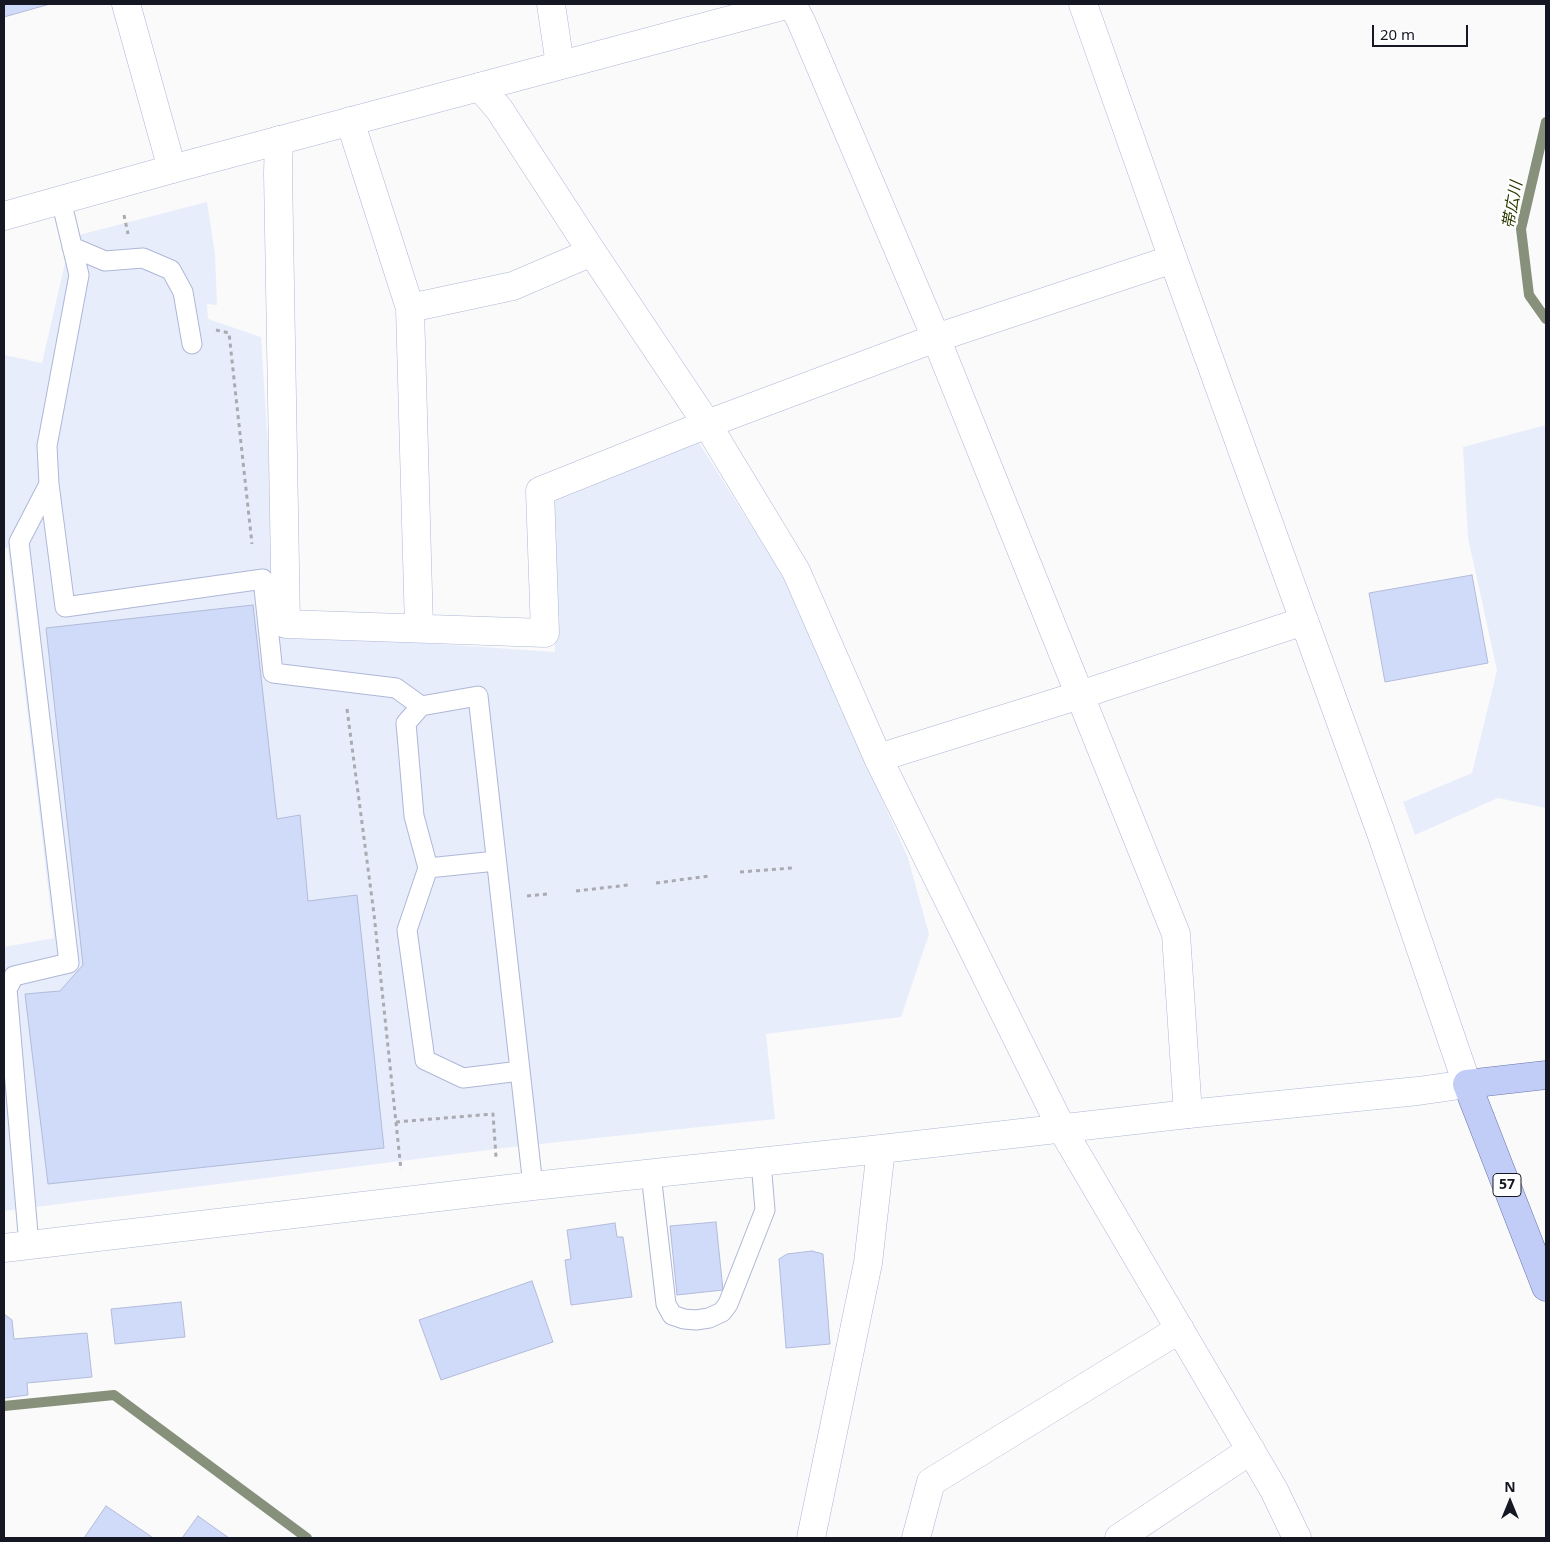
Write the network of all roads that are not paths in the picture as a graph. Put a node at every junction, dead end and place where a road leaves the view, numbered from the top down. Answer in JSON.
{"nodes":[{"id":1,"x":126,"y":4,"type":"edge"},
{"id":2,"x":550,"y":4,"type":"edge"},
{"id":3,"x":791,"y":4,"type":"edge"},
{"id":4,"x":1083,"y":4,"type":"edge"},
{"id":5,"x":560,"y":65,"type":"junction"},
{"id":6,"x":480,"y":87,"type":"junction"},
{"id":7,"x":350,"y":121,"type":"junction"},
{"id":8,"x":279,"y":140,"type":"junction"},
{"id":9,"x":172,"y":169,"type":"junction"},
{"id":10,"x":61,"y":200,"type":"junction"},
{"id":11,"x":4,"y":216,"type":"edge"},
{"id":12,"x":72,"y":248,"type":"junction"},
{"id":13,"x":592,"y":252,"type":"junction"},
{"id":14,"x":1173,"y":259,"type":"junction"},
{"id":15,"x":410,"y":308,"type":"junction"},
{"id":16,"x":936,"y":338,"type":"junction"},
{"id":17,"x":192,"y":344,"type":"dead end"},
{"id":18,"x":708,"y":424,"type":"junction"},
{"id":19,"x":49,"y":484,"type":"junction"},
{"id":20,"x":1304,"y":621,"type":"junction"},
{"id":21,"x":419,"y":628,"type":"junction"},
{"id":22,"x":1080,"y":695,"type":"junction"},
{"id":23,"x":421,"y":706,"type":"junction"},
{"id":24,"x":878,"y":758,"type":"junction"},
{"id":25,"x":496,"y":861,"type":"junction"},
{"id":26,"x":428,"y":868,"type":"junction"},
{"id":27,"x":520,"y":1071,"type":"junction"},
{"id":28,"x":1546,"y":1075,"type":"edge"},
{"id":29,"x":1467,"y":1084,"type":"junction"},
{"id":30,"x":1188,"y":1114,"type":"junction"},
{"id":31,"x":1062,"y":1129,"type":"junction"},
{"id":32,"x":881,"y":1149,"type":"junction"},
{"id":33,"x":761,"y":1162,"type":"junction"},
{"id":34,"x":651,"y":1174,"type":"junction"},
{"id":35,"x":533,"y":1186,"type":"junction"},
{"id":36,"x":17,"y":1246,"type":"edge"},
{"id":37,"x":1546,"y":1287,"type":"edge"},
{"id":38,"x":1180,"y":1330,"type":"junction"},
{"id":39,"x":1251,"y":1450,"type":"junction"},
{"id":40,"x":811,"y":1538,"type":"edge"},
{"id":41,"x":916,"y":1538,"type":"edge"},
{"id":42,"x":1119,"y":1538,"type":"edge"},
{"id":43,"x":1297,"y":1538,"type":"edge"}],
"edges":[{"from":1,"to":9,"type":"street"},
{"from":2,"to":5,"type":"street"},
{"from":3,"to":5,"type":"street"},
{"from":3,"to":16,"type":"street"},
{"from":4,"to":14,"type":"street"},
{"from":5,"to":6,"type":"street"},
{"from":6,"to":7,"type":"street"},
{"from":6,"to":13,"type":"street"},
{"from":7,"to":8,"type":"street"},
{"from":7,"to":15,"type":"street"},
{"from":8,"to":9,"type":"street"},
{"from":8,"to":21,"type":"street"},
{"from":9,"to":10,"type":"street"},
{"from":10,"to":11,"type":"street"},
{"from":10,"to":12,"type":"lane"},
{"from":12,"to":17,"type":"lane"},
{"from":12,"to":19,"type":"lane"},
{"from":13,"to":15,"type":"street"},
{"from":13,"to":18,"type":"street"},
{"from":14,"to":16,"type":"street"},
{"from":14,"to":20,"type":"street"},
{"from":15,"to":21,"type":"street"},
{"from":16,"to":18,"type":"street"},
{"from":16,"to":22,"type":"street"},
{"from":18,"to":21,"type":"street"},
{"from":18,"to":24,"type":"street"},
{"from":19,"to":23,"type":"lane"},
{"from":19,"to":36,"type":"lane"},
{"from":20,"to":22,"type":"street"},
{"from":20,"to":29,"type":"street"},
{"from":22,"to":24,"type":"street"},
{"from":22,"to":30,"type":"street"},
{"from":23,"to":25,"type":"lane"},
{"from":23,"to":26,"type":"lane"},
{"from":24,"to":31,"type":"street"},
{"from":25,"to":26,"type":"lane"},
{"from":25,"to":27,"type":"lane"},
{"from":26,"to":27,"type":"lane"},
{"from":27,"to":35,"type":"lane"},
{"from":28,"to":29,"type":"main road"},
{"from":29,"to":30,"type":"street"},
{"from":29,"to":37,"type":"main road","number":"57"},
{"from":30,"to":31,"type":"street"},
{"from":31,"to":32,"type":"street"},
{"from":31,"to":38,"type":"street"},
{"from":32,"to":33,"type":"street"},
{"from":32,"to":40,"type":"street"},
{"from":33,"to":34,"type":"street"},
{"from":33,"to":34,"type":"lane"},
{"from":34,"to":35,"type":"street"},
{"from":35,"to":36,"type":"street"},
{"from":38,"to":39,"type":"street"},
{"from":38,"to":41,"type":"street"},
{"from":39,"to":42,"type":"street"},
{"from":39,"to":43,"type":"street"}]}
